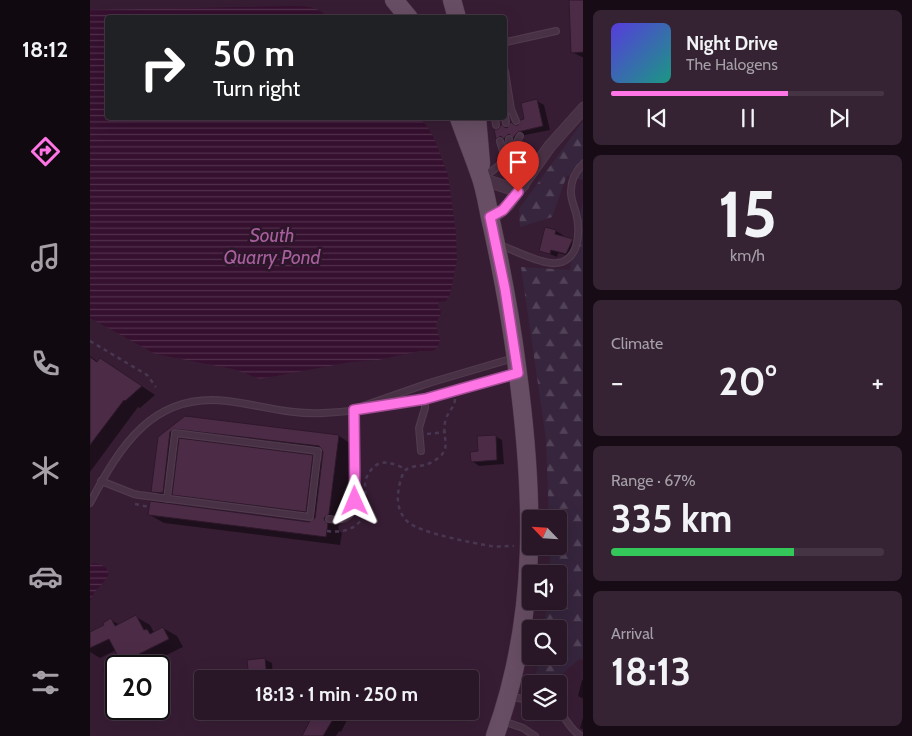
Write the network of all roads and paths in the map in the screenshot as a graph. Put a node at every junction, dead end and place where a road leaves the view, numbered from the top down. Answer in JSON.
{"nodes":[{"id":1,"x":556,"y":30,"type":"dead end"},
{"id":2,"x":507,"y":42,"type":"edge"},
{"id":3,"x":507,"y":97,"type":"edge"},
{"id":4,"x":583,"y":108,"type":"edge"},
{"id":5,"x":508,"y":110,"type":"edge"},
{"id":6,"x":460,"y":120,"type":"edge"},
{"id":7,"x":477,"y":120,"type":"edge"},
{"id":8,"x":495,"y":120,"type":"edge"},
{"id":9,"x":506,"y":120,"type":"edge"},
{"id":10,"x":516,"y":121,"type":"dead end"},
{"id":11,"x":506,"y":123,"type":"dead end"},
{"id":12,"x":496,"y":126,"type":"dead end"},
{"id":13,"x":520,"y":136,"type":"dead end"},
{"id":14,"x":509,"y":138,"type":"dead end"},
{"id":15,"x":500,"y":141,"type":"dead end"},
{"id":16,"x":506,"y":160,"type":"junction"},
{"id":17,"x":583,"y":162,"type":"edge"},
{"id":18,"x":482,"y":179,"type":"junction"},
{"id":19,"x":523,"y":185,"type":"junction"},
{"id":20,"x":490,"y":217,"type":"junction"},
{"id":21,"x":496,"y":243,"type":"junction"},
{"id":22,"x":90,"y":342,"type":"edge"},
{"id":23,"x":517,"y":365,"type":"junction"},
{"id":24,"x":156,"y":387,"type":"dead end"},
{"id":25,"x":463,"y":397,"type":"dead end"},
{"id":26,"x":425,"y":399,"type":"junction"},
{"id":27,"x":354,"y":410,"type":"junction"},
{"id":28,"x":446,"y":432,"type":"junction"},
{"id":29,"x":420,"y":435,"type":"junction"},
{"id":30,"x":421,"y":451,"type":"dead end"},
{"id":31,"x":406,"y":469,"type":"junction"},
{"id":32,"x":101,"y":481,"type":"junction"},
{"id":33,"x":167,"y":499,"type":"junction"},
{"id":34,"x":90,"y":503,"type":"edge"},
{"id":35,"x":329,"y":519,"type":"dead end"},
{"id":36,"x":327,"y":531,"type":"dead end"},
{"id":37,"x":514,"y":546,"type":"dead end"},
{"id":38,"x":508,"y":695,"type":"junction"},
{"id":39,"x":522,"y":699,"type":"edge"},
{"id":40,"x":566,"y":720,"type":"edge"},
{"id":41,"x":498,"y":728,"type":"edge"},
{"id":42,"x":535,"y":736,"type":"edge"},
{"id":43,"x":581,"y":736,"type":"edge"}],
"edges":[{"from":1,"to":2,"type":"lane"},
{"from":3,"to":5,"type":"lane"},
{"from":4,"to":19,"type":"street"},
{"from":5,"to":10,"type":"lane"},
{"from":6,"to":18,"type":"main road"},
{"from":7,"to":18,"type":"main road"},
{"from":8,"to":12,"type":"lane"},
{"from":9,"to":11,"type":"lane"},
{"from":13,"to":16,"type":"lane"},
{"from":14,"to":16,"type":"lane"},
{"from":15,"to":16,"type":"lane"},
{"from":16,"to":18,"type":"lane"},
{"from":17,"to":21,"type":"lane"},
{"from":18,"to":19,"type":"street"},
{"from":18,"to":20,"type":"main road"},
{"from":19,"to":20,"type":"street"},
{"from":20,"to":21,"type":"main road"},
{"from":21,"to":23,"type":"main road"},
{"from":22,"to":24,"type":"path"},
{"from":23,"to":26,"type":"lane"},
{"from":23,"to":27,"type":"lane"},
{"from":23,"to":38,"type":"main road"},
{"from":25,"to":28,"type":"path"},
{"from":26,"to":27,"type":"lane"},
{"from":26,"to":29,"type":"lane"},
{"from":27,"to":32,"type":"lane"},
{"from":27,"to":35,"type":"lane"},
{"from":28,"to":29,"type":"path"},
{"from":28,"to":31,"type":"path"},
{"from":29,"to":30,"type":"lane"},
{"from":31,"to":36,"type":"path"},
{"from":31,"to":37,"type":"path"},
{"from":32,"to":33,"type":"lane"},
{"from":32,"to":34,"type":"lane"},
{"from":33,"to":33,"type":"lane"},
{"from":38,"to":39,"type":"lane"},
{"from":38,"to":41,"type":"main road"},
{"from":40,"to":43,"type":"lane"},
{"from":41,"to":42,"type":"lane"}]}
